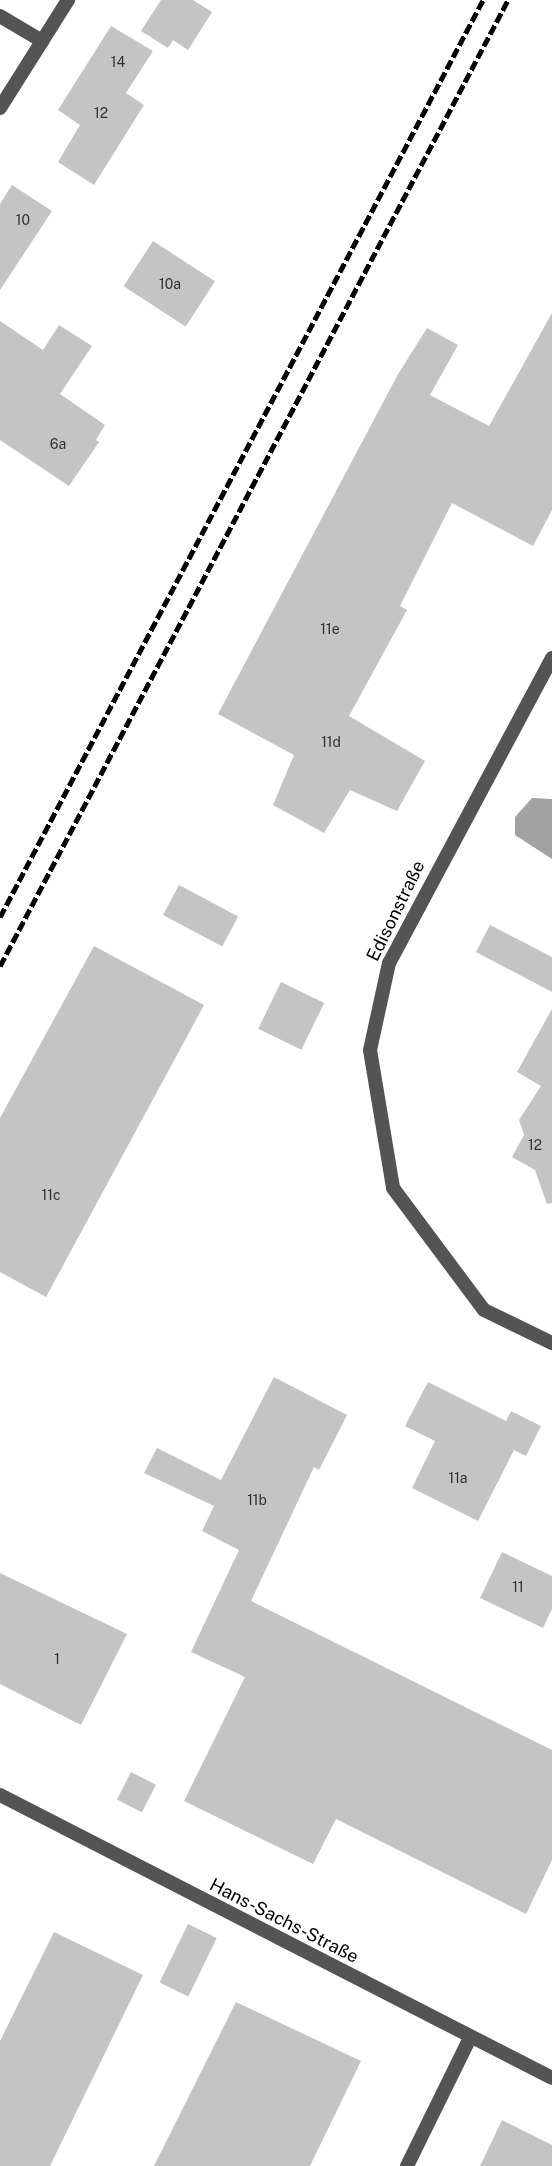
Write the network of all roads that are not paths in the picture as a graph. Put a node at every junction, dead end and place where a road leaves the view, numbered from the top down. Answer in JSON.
{"nodes":[{"id":1,"x":68,"y":0,"type":"edge"},
{"id":2,"x":0,"y":16,"type":"edge"},
{"id":3,"x":42,"y":41,"type":"junction"},
{"id":4,"x":0,"y":108,"type":"edge"},
{"id":5,"x":552,"y":658,"type":"edge"},
{"id":6,"x":552,"y":1343,"type":"edge"},
{"id":7,"x":0,"y":1796,"type":"edge"},
{"id":8,"x":470,"y":2038,"type":"junction"},
{"id":9,"x":552,"y":2078,"type":"edge"},
{"id":10,"x":407,"y":2166,"type":"edge"}],
"edges":[{"from":1,"to":3,"type":"street"},
{"from":2,"to":3,"type":"street"},
{"from":3,"to":4,"type":"street"},
{"from":5,"to":6,"type":"street","name":"Edisonstraße"},
{"from":7,"to":8,"type":"street","name":"Hans-Sachs-Straße"},
{"from":8,"to":9,"type":"street","name":"Hans-Sachs-Straße"},
{"from":8,"to":10,"type":"street"}]}
